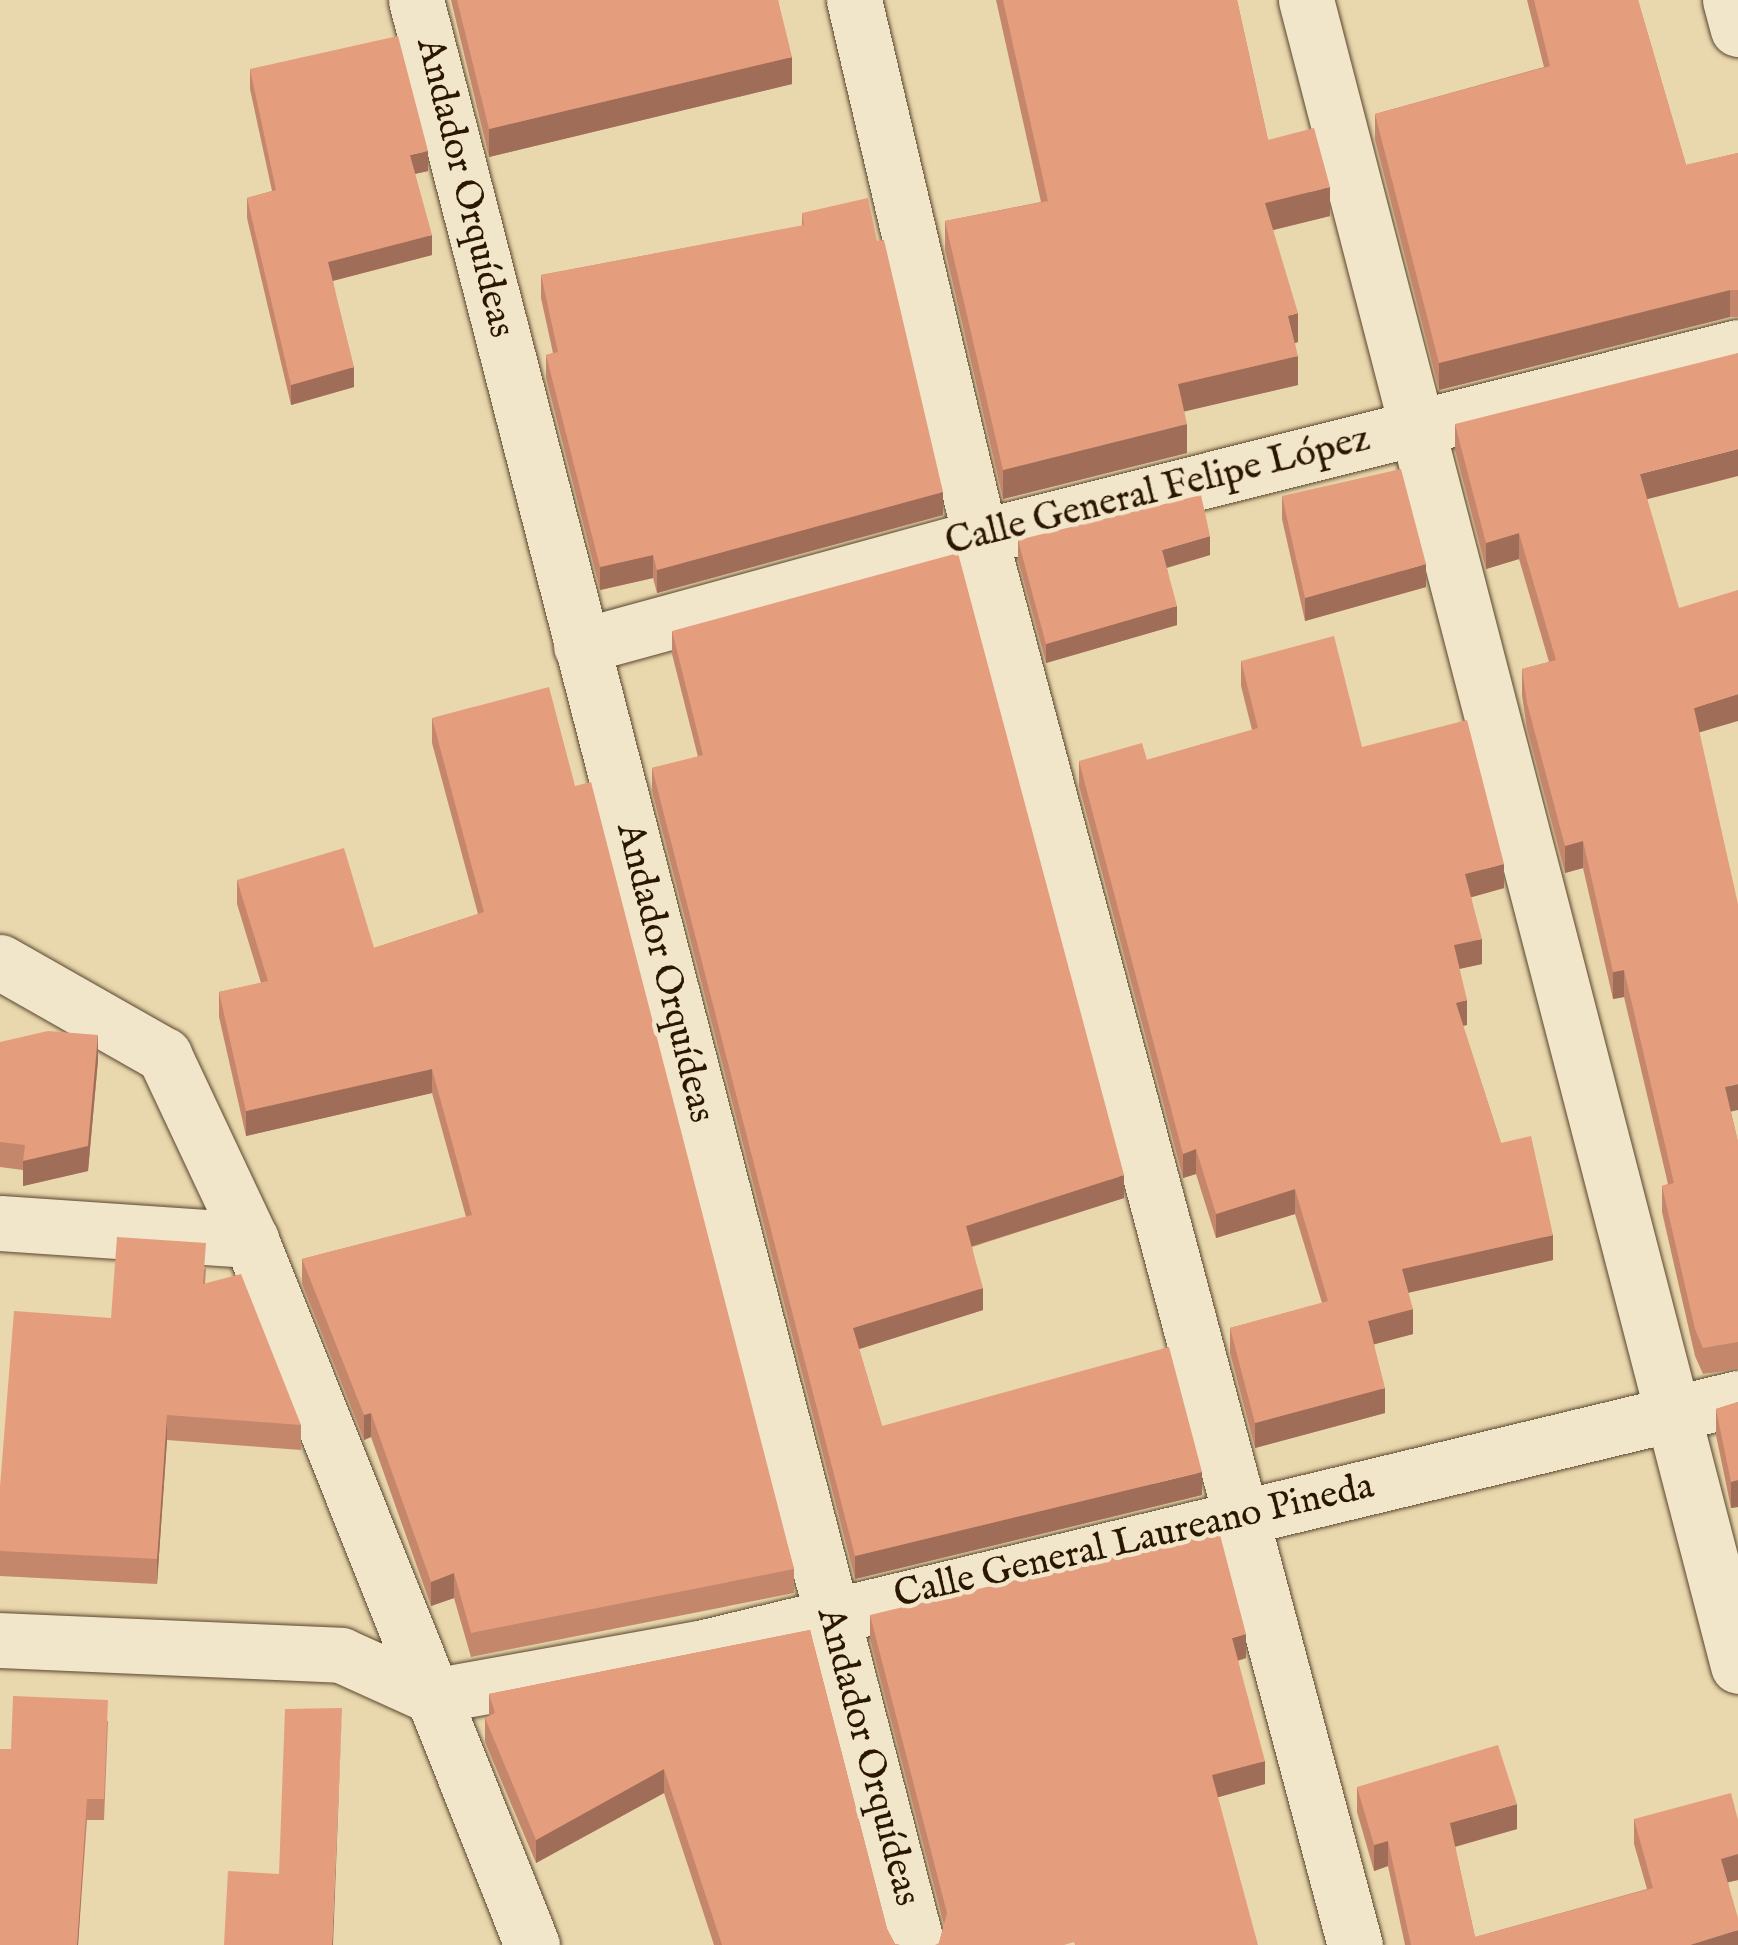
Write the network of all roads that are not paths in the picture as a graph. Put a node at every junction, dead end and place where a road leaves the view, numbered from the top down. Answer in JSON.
{"nodes":[{"id":1,"x":416,"y":0,"type":"edge"},
{"id":2,"x":854,"y":0,"type":"edge"},
{"id":3,"x":1306,"y":0,"type":"edge"},
{"id":4,"x":1730,"y":0,"type":"edge"},
{"id":5,"x":1738,"y":28,"type":"edge"},
{"id":6,"x":1738,"y":346,"type":"edge"},
{"id":7,"x":1415,"y":427,"type":"junction"},
{"id":8,"x":980,"y":537,"type":"junction"},
{"id":9,"x":581,"y":646,"type":"junction"},
{"id":10,"x":0,"y":962,"type":"edge"},
{"id":11,"x":0,"y":1223,"type":"edge"},
{"id":12,"x":251,"y":1240,"type":"junction"},
{"id":13,"x":1738,"y":1398,"type":"edge"},
{"id":14,"x":1671,"y":1414,"type":"junction"},
{"id":15,"x":1243,"y":1518,"type":"junction"},
{"id":16,"x":828,"y":1613,"type":"junction"},
{"id":17,"x":0,"y":1640,"type":"edge"},
{"id":18,"x":1738,"y":1666,"type":"edge"},
{"id":19,"x":432,"y":1696,"type":"junction"},
{"id":20,"x":532,"y":1945,"type":"edge"},
{"id":21,"x":917,"y":1945,"type":"edge"},
{"id":22,"x":1356,"y":1945,"type":"edge"}],
"edges":[{"from":1,"to":9,"type":"street","name":"Andador Orquídeas"},
{"from":2,"to":8,"type":"street"},
{"from":3,"to":7,"type":"street"},
{"from":4,"to":5,"type":"street"},
{"from":6,"to":7,"type":"street","name":"Calle General Felipe López"},
{"from":7,"to":8,"type":"street","name":"Calle General Felipe López"},
{"from":7,"to":14,"type":"street"},
{"from":8,"to":9,"type":"street","name":"Calle General Felipe López"},
{"from":8,"to":15,"type":"street"},
{"from":9,"to":16,"type":"street","name":"Andador Orquídeas"},
{"from":10,"to":12,"type":"street"},
{"from":11,"to":12,"type":"street"},
{"from":12,"to":19,"type":"street"},
{"from":13,"to":14,"type":"street","name":"Calle General Laureano Pineda"},
{"from":14,"to":15,"type":"street","name":"Calle General Laureano Pineda"},
{"from":14,"to":18,"type":"street"},
{"from":15,"to":16,"type":"street","name":"Calle General Laureano Pineda"},
{"from":15,"to":22,"type":"street"},
{"from":16,"to":19,"type":"street","name":"Calle General Laureano Pineda"},
{"from":16,"to":21,"type":"street","name":"Andador Orquídeas"},
{"from":17,"to":19,"type":"street"},
{"from":19,"to":20,"type":"street"}]}
